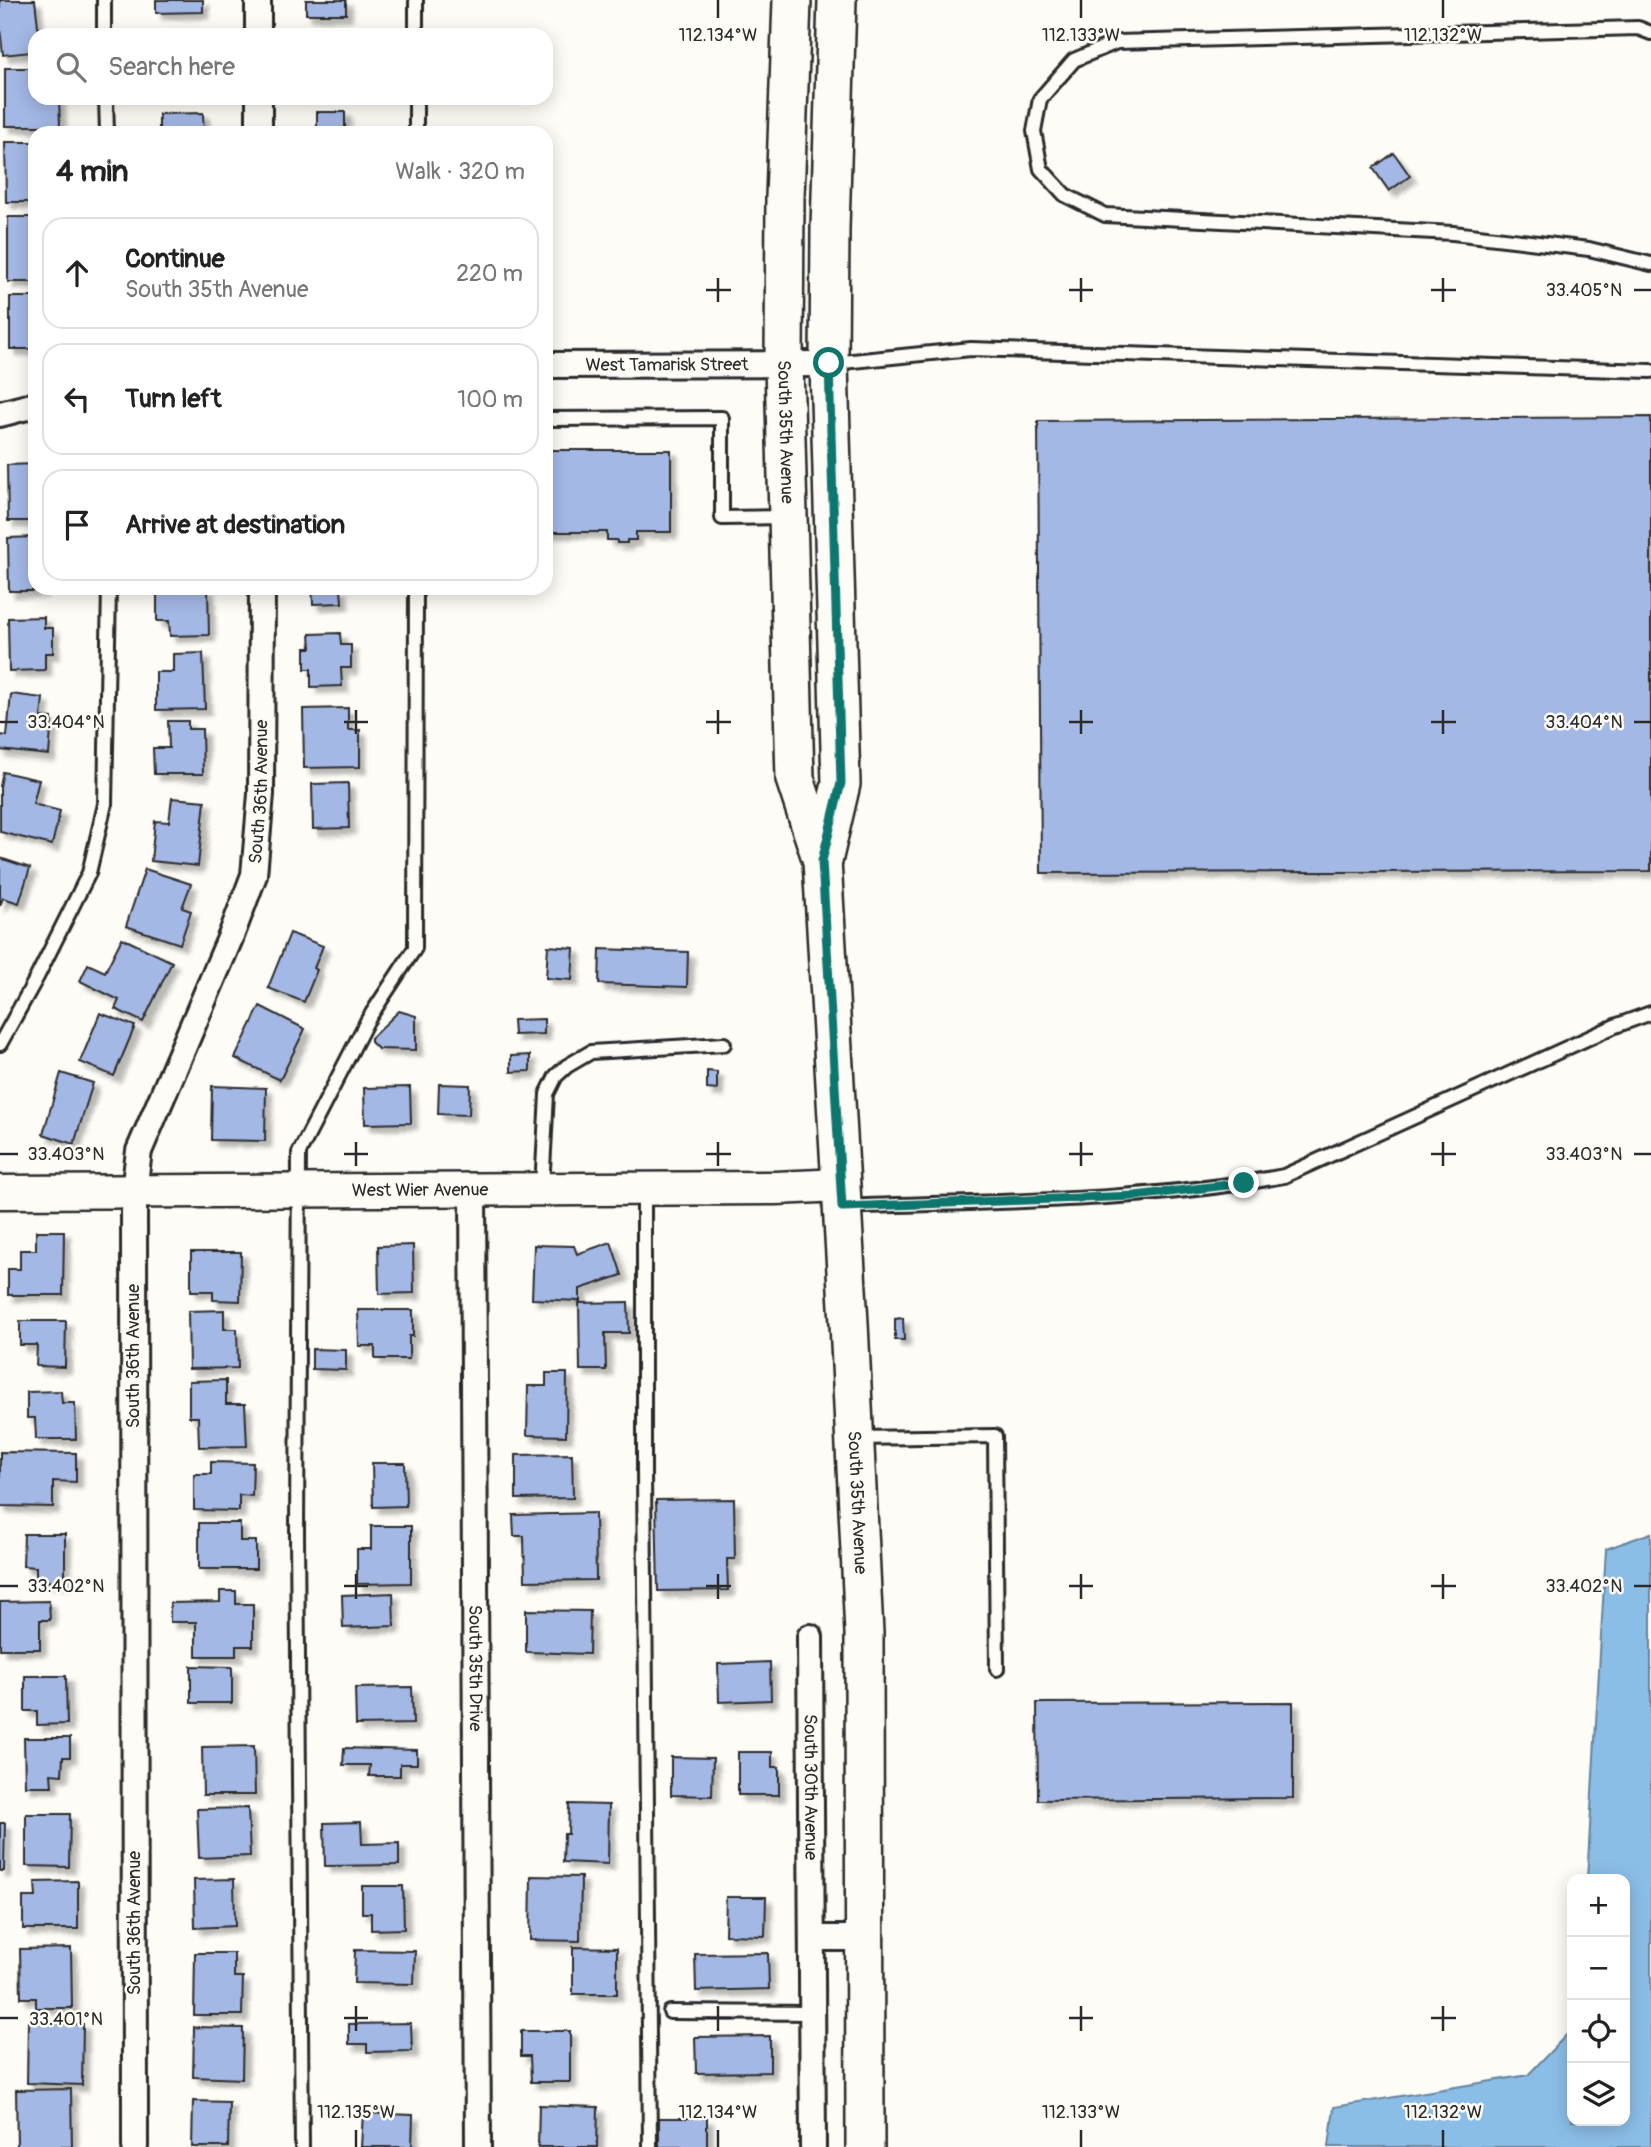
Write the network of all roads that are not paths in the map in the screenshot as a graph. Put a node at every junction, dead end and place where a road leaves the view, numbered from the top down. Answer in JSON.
{"nodes":[{"id":1,"x":104,"y":0,"type":"edge"},
{"id":2,"x":258,"y":0,"type":"edge"},
{"id":3,"x":416,"y":0,"type":"edge"},
{"id":4,"x":792,"y":0,"type":"edge"},
{"id":5,"x":837,"y":0,"type":"edge"},
{"id":6,"x":104,"y":28,"type":"edge"},
{"id":7,"x":258,"y":28,"type":"edge"},
{"id":8,"x":416,"y":28,"type":"edge"},
{"id":9,"x":1651,"y":33,"type":"edge"},
{"id":10,"x":106,"y":105,"type":"edge"},
{"id":11,"x":259,"y":105,"type":"edge"},
{"id":12,"x":416,"y":105,"type":"edge"},
{"id":13,"x":107,"y":126,"type":"edge"},
{"id":14,"x":259,"y":126,"type":"edge"},
{"id":15,"x":416,"y":126,"type":"edge"},
{"id":16,"x":1651,"y":264,"type":"edge"},
{"id":17,"x":784,"y":363,"type":"junction"},
{"id":18,"x":829,"y":363,"type":"junction"},
{"id":19,"x":553,"y":365,"type":"edge"},
{"id":20,"x":1651,"y":371,"type":"edge"},
{"id":21,"x":28,"y":407,"type":"edge"},
{"id":22,"x":0,"y":414,"type":"edge"},
{"id":23,"x":553,"y":418,"type":"edge"},
{"id":24,"x":789,"y":517,"type":"junction"},
{"id":25,"x":109,"y":595,"type":"edge"},
{"id":26,"x":262,"y":595,"type":"edge"},
{"id":27,"x":416,"y":595,"type":"edge"},
{"id":28,"x":822,"y":861,"type":"junction"},
{"id":29,"x":1651,"y":1013,"type":"edge"},
{"id":30,"x":0,"y":1044,"type":"edge"},
{"id":31,"x":723,"y":1044,"type":"dead end"},
{"id":32,"x":473,"y":1188,"type":"junction"},
{"id":33,"x":542,"y":1188,"type":"junction"},
{"id":34,"x":644,"y":1188,"type":"junction"},
{"id":35,"x":300,"y":1190,"type":"junction"},
{"id":36,"x":134,"y":1191,"type":"junction"},
{"id":37,"x":0,"y":1192,"type":"edge"},
{"id":38,"x":842,"y":1196,"type":"junction"},
{"id":39,"x":855,"y":1438,"type":"junction"},
{"id":40,"x":810,"y":1637,"type":"dead end"},
{"id":41,"x":997,"y":1669,"type":"dead end"},
{"id":42,"x":812,"y":1938,"type":"junction"},
{"id":43,"x":864,"y":1938,"type":"junction"},
{"id":44,"x":670,"y":2011,"type":"dead end"},
{"id":45,"x":812,"y":2013,"type":"junction"},
{"id":46,"x":135,"y":2147,"type":"edge"},
{"id":47,"x":302,"y":2147,"type":"edge"},
{"id":48,"x":478,"y":2147,"type":"edge"},
{"id":49,"x":650,"y":2147,"type":"edge"},
{"id":50,"x":813,"y":2147,"type":"edge"},
{"id":51,"x":865,"y":2147,"type":"edge"}],
"edges":[{"from":1,"to":6,"type":"lane"},
{"from":2,"to":7,"type":"street"},
{"from":3,"to":8,"type":"lane"},
{"from":4,"to":17,"type":"main road","name":"South 35th Avenue"},
{"from":5,"to":18,"type":"main road","name":"South 35th Avenue"},
{"from":9,"to":16,"type":"lane"},
{"from":10,"to":13,"type":"lane"},
{"from":11,"to":14,"type":"street"},
{"from":12,"to":15,"type":"lane"},
{"from":17,"to":18,"type":"street","name":"West Tamarisk Street"},
{"from":17,"to":19,"type":"street","name":"West Tamarisk Street"},
{"from":17,"to":24,"type":"main road","name":"South 35th Avenue"},
{"from":18,"to":20,"type":"lane"},
{"from":18,"to":28,"type":"main road","name":"South 35th Avenue"},
{"from":21,"to":22,"type":"street"},
{"from":23,"to":24,"type":"lane"},
{"from":24,"to":28,"type":"main road","name":"South 35th Avenue"},
{"from":25,"to":30,"type":"lane"},
{"from":26,"to":36,"type":"street","name":"South 36th Avenue"},
{"from":27,"to":35,"type":"lane"},
{"from":28,"to":38,"type":"main road","name":"South 35th Avenue"},
{"from":29,"to":38,"type":"lane"},
{"from":31,"to":33,"type":"lane"},
{"from":32,"to":33,"type":"street","name":"West Wier Avenue"},
{"from":32,"to":35,"type":"street","name":"West Wier Avenue"},
{"from":32,"to":48,"type":"street","name":"South 35th Drive"},
{"from":33,"to":34,"type":"street","name":"West Wier Avenue"},
{"from":34,"to":38,"type":"street","name":"West Wier Avenue"},
{"from":34,"to":49,"type":"lane"},
{"from":35,"to":36,"type":"street","name":"West Wier Avenue"},
{"from":35,"to":47,"type":"lane"},
{"from":36,"to":37,"type":"street","name":"West Wier Avenue"},
{"from":36,"to":46,"type":"street","name":"South 36th Avenue"},
{"from":38,"to":39,"type":"main road","name":"South 35th Avenue"},
{"from":39,"to":41,"type":"lane"},
{"from":39,"to":43,"type":"main road","name":"South 35th Avenue"},
{"from":40,"to":42,"type":"street","name":"South 30th Avenue"},
{"from":42,"to":43,"type":"street"},
{"from":42,"to":45,"type":"street","name":"South 30th Avenue"},
{"from":43,"to":51,"type":"main road","name":"South 35th Avenue"},
{"from":44,"to":45,"type":"lane"},
{"from":45,"to":50,"type":"street","name":"South 30th Avenue"}]}
